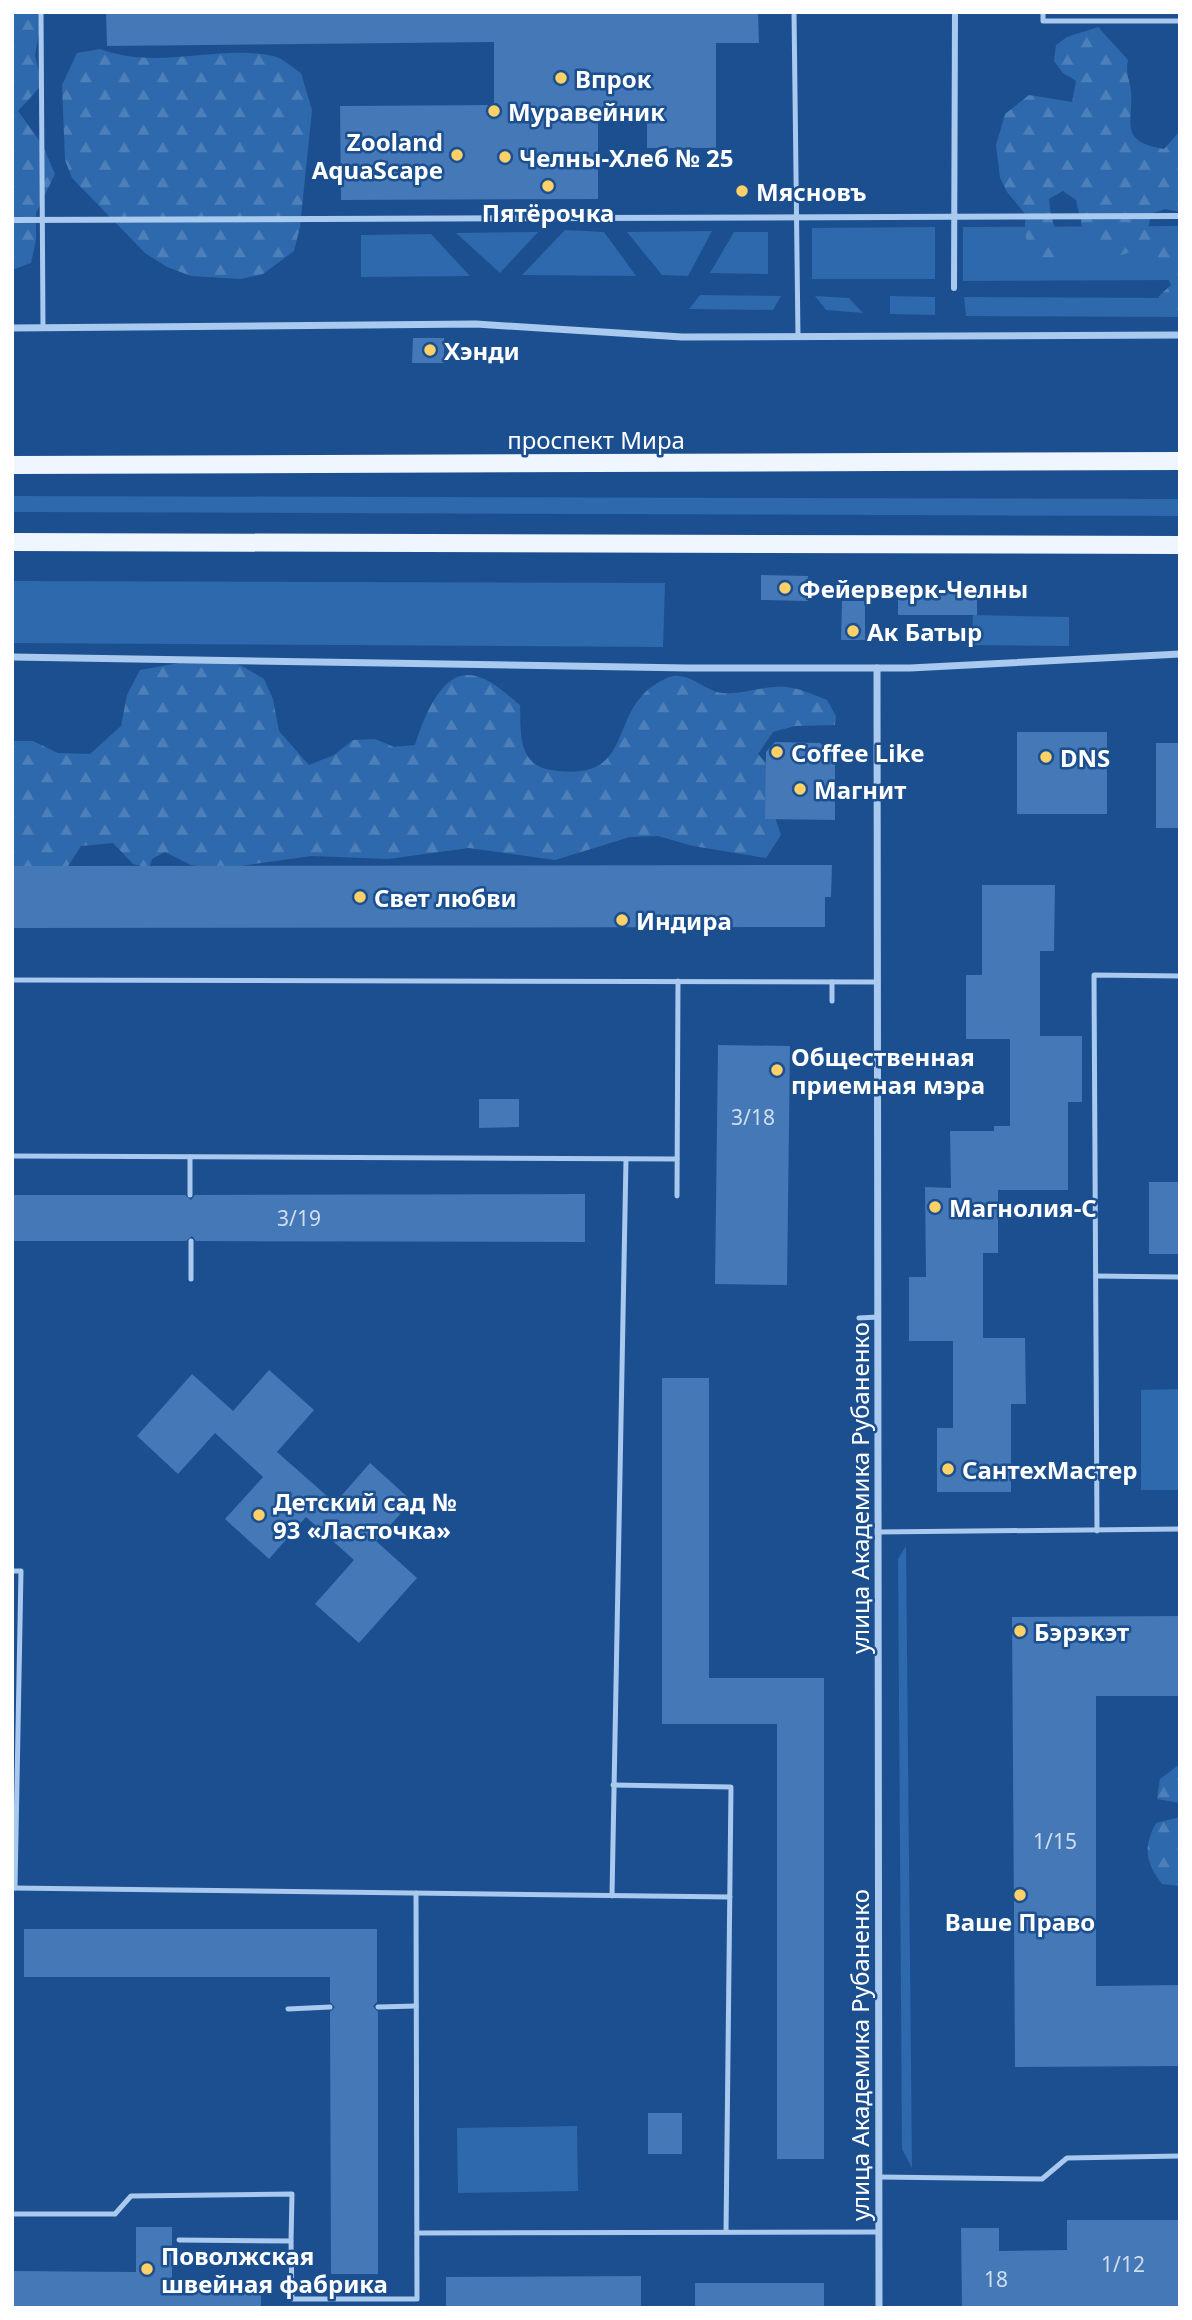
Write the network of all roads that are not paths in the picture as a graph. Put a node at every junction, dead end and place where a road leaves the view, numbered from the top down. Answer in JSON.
{"nodes":[{"id":1,"x":41,"y":12,"type":"edge"},
{"id":2,"x":794,"y":12,"type":"edge"},
{"id":3,"x":955,"y":12,"type":"edge"},
{"id":4,"x":1043,"y":12,"type":"edge"},
{"id":5,"x":1180,"y":21,"type":"edge"},
{"id":6,"x":1180,"y":216,"type":"edge"},
{"id":7,"x":797,"y":218,"type":"junction"},
{"id":8,"x":956,"y":218,"type":"junction"},
{"id":9,"x":12,"y":220,"type":"edge"},
{"id":10,"x":43,"y":220,"type":"junction"},
{"id":11,"x":954,"y":288,"type":"dead end"},
{"id":12,"x":43,"y":327,"type":"junction"},
{"id":13,"x":12,"y":328,"type":"edge"},
{"id":14,"x":1180,"y":335,"type":"edge"},
{"id":15,"x":798,"y":337,"type":"junction"},
{"id":16,"x":1180,"y":461,"type":"edge"},
{"id":17,"x":12,"y":465,"type":"edge"},
{"id":18,"x":12,"y":542,"type":"edge"},
{"id":19,"x":1180,"y":545,"type":"edge"},
{"id":20,"x":1180,"y":654,"type":"edge"},
{"id":21,"x":12,"y":657,"type":"edge"},
{"id":22,"x":877,"y":668,"type":"junction"},
{"id":23,"x":1180,"y":976,"type":"edge"},
{"id":24,"x":12,"y":980,"type":"edge"},
{"id":25,"x":678,"y":981,"type":"junction"},
{"id":26,"x":832,"y":982,"type":"junction"},
{"id":27,"x":877,"y":982,"type":"junction"},
{"id":28,"x":832,"y":1001,"type":"dead end"},
{"id":29,"x":12,"y":1156,"type":"edge"},
{"id":30,"x":190,"y":1157,"type":"junction"},
{"id":31,"x":626,"y":1159,"type":"junction"},
{"id":32,"x":677,"y":1159,"type":"junction"},
{"id":33,"x":190,"y":1195,"type":"dead end"},
{"id":34,"x":677,"y":1196,"type":"dead end"},
{"id":35,"x":191,"y":1241,"type":"dead end"},
{"id":36,"x":1096,"y":1276,"type":"junction"},
{"id":37,"x":1180,"y":1277,"type":"edge"},
{"id":38,"x":191,"y":1279,"type":"dead end"},
{"id":39,"x":878,"y":1317,"type":"junction"},
{"id":40,"x":859,"y":1318,"type":"dead end"},
{"id":41,"x":1180,"y":1530,"type":"edge"},
{"id":42,"x":1097,"y":1531,"type":"junction"},
{"id":43,"x":878,"y":1532,"type":"junction"},
{"id":44,"x":12,"y":1571,"type":"edge"},
{"id":45,"x":614,"y":1785,"type":"junction"},
{"id":46,"x":14,"y":1888,"type":"edge"},
{"id":47,"x":416,"y":1893,"type":"junction"},
{"id":48,"x":612,"y":1896,"type":"junction"},
{"id":49,"x":730,"y":1897,"type":"junction"},
{"id":50,"x":416,"y":2006,"type":"junction"},
{"id":51,"x":330,"y":2007,"type":"dead end"},
{"id":52,"x":377,"y":2007,"type":"dead end"},
{"id":53,"x":288,"y":2009,"type":"dead end"},
{"id":54,"x":1180,"y":2156,"type":"edge"},
{"id":55,"x":879,"y":2177,"type":"junction"},
{"id":56,"x":12,"y":2214,"type":"edge"},
{"id":57,"x":726,"y":2232,"type":"junction"},
{"id":58,"x":879,"y":2232,"type":"junction"},
{"id":59,"x":417,"y":2233,"type":"junction"},
{"id":60,"x":179,"y":2240,"type":"dead end"},
{"id":61,"x":291,"y":2241,"type":"junction"},
{"id":62,"x":879,"y":2308,"type":"edge"}],
"edges":[{"from":1,"to":10,"type":"lane"},
{"from":2,"to":7,"type":"lane"},
{"from":3,"to":8,"type":"street"},
{"from":4,"to":5,"type":"lane"},
{"from":6,"to":8,"type":"street"},
{"from":7,"to":8,"type":"street"},
{"from":7,"to":10,"type":"street"},
{"from":7,"to":15,"type":"lane"},
{"from":8,"to":11,"type":"street"},
{"from":9,"to":10,"type":"street"},
{"from":10,"to":12,"type":"lane"},
{"from":12,"to":13,"type":"street"},
{"from":12,"to":15,"type":"street"},
{"from":14,"to":15,"type":"street"},
{"from":16,"to":17,"type":"main road","name":"проспект Мира"},
{"from":18,"to":19,"type":"main road"},
{"from":20,"to":22,"type":"street"},
{"from":21,"to":22,"type":"street"},
{"from":22,"to":27,"type":"street","name":"улица Академика Рубаненко"},
{"from":23,"to":36,"type":"lane"},
{"from":24,"to":25,"type":"lane"},
{"from":25,"to":26,"type":"lane"},
{"from":25,"to":32,"type":"lane"},
{"from":26,"to":27,"type":"lane"},
{"from":26,"to":28,"type":"lane"},
{"from":27,"to":39,"type":"street","name":"улица Академика Рубаненко"},
{"from":29,"to":30,"type":"lane"},
{"from":30,"to":31,"type":"lane"},
{"from":30,"to":33,"type":"lane"},
{"from":31,"to":32,"type":"lane"},
{"from":31,"to":45,"type":"lane"},
{"from":32,"to":34,"type":"lane"},
{"from":35,"to":38,"type":"lane"},
{"from":36,"to":37,"type":"lane"},
{"from":36,"to":42,"type":"lane"},
{"from":39,"to":40,"type":"lane"},
{"from":39,"to":43,"type":"street","name":"улица Академика Рубаненко"},
{"from":41,"to":42,"type":"lane"},
{"from":42,"to":43,"type":"lane"},
{"from":43,"to":55,"type":"street","name":"улица Академика Рубаненко"},
{"from":44,"to":46,"type":"lane"},
{"from":45,"to":48,"type":"lane"},
{"from":45,"to":49,"type":"lane"},
{"from":46,"to":47,"type":"lane"},
{"from":47,"to":48,"type":"lane"},
{"from":47,"to":50,"type":"lane"},
{"from":48,"to":49,"type":"lane"},
{"from":49,"to":57,"type":"lane"},
{"from":50,"to":52,"type":"lane"},
{"from":50,"to":59,"type":"lane"},
{"from":51,"to":53,"type":"lane"},
{"from":54,"to":55,"type":"lane"},
{"from":55,"to":58,"type":"street","name":"улица Академика Рубаненко"},
{"from":56,"to":61,"type":"lane"},
{"from":57,"to":58,"type":"lane"},
{"from":57,"to":59,"type":"lane"},
{"from":58,"to":62,"type":"street","name":"улица Академика Рубаненко"},
{"from":59,"to":61,"type":"lane"},
{"from":60,"to":61,"type":"lane"}]}
